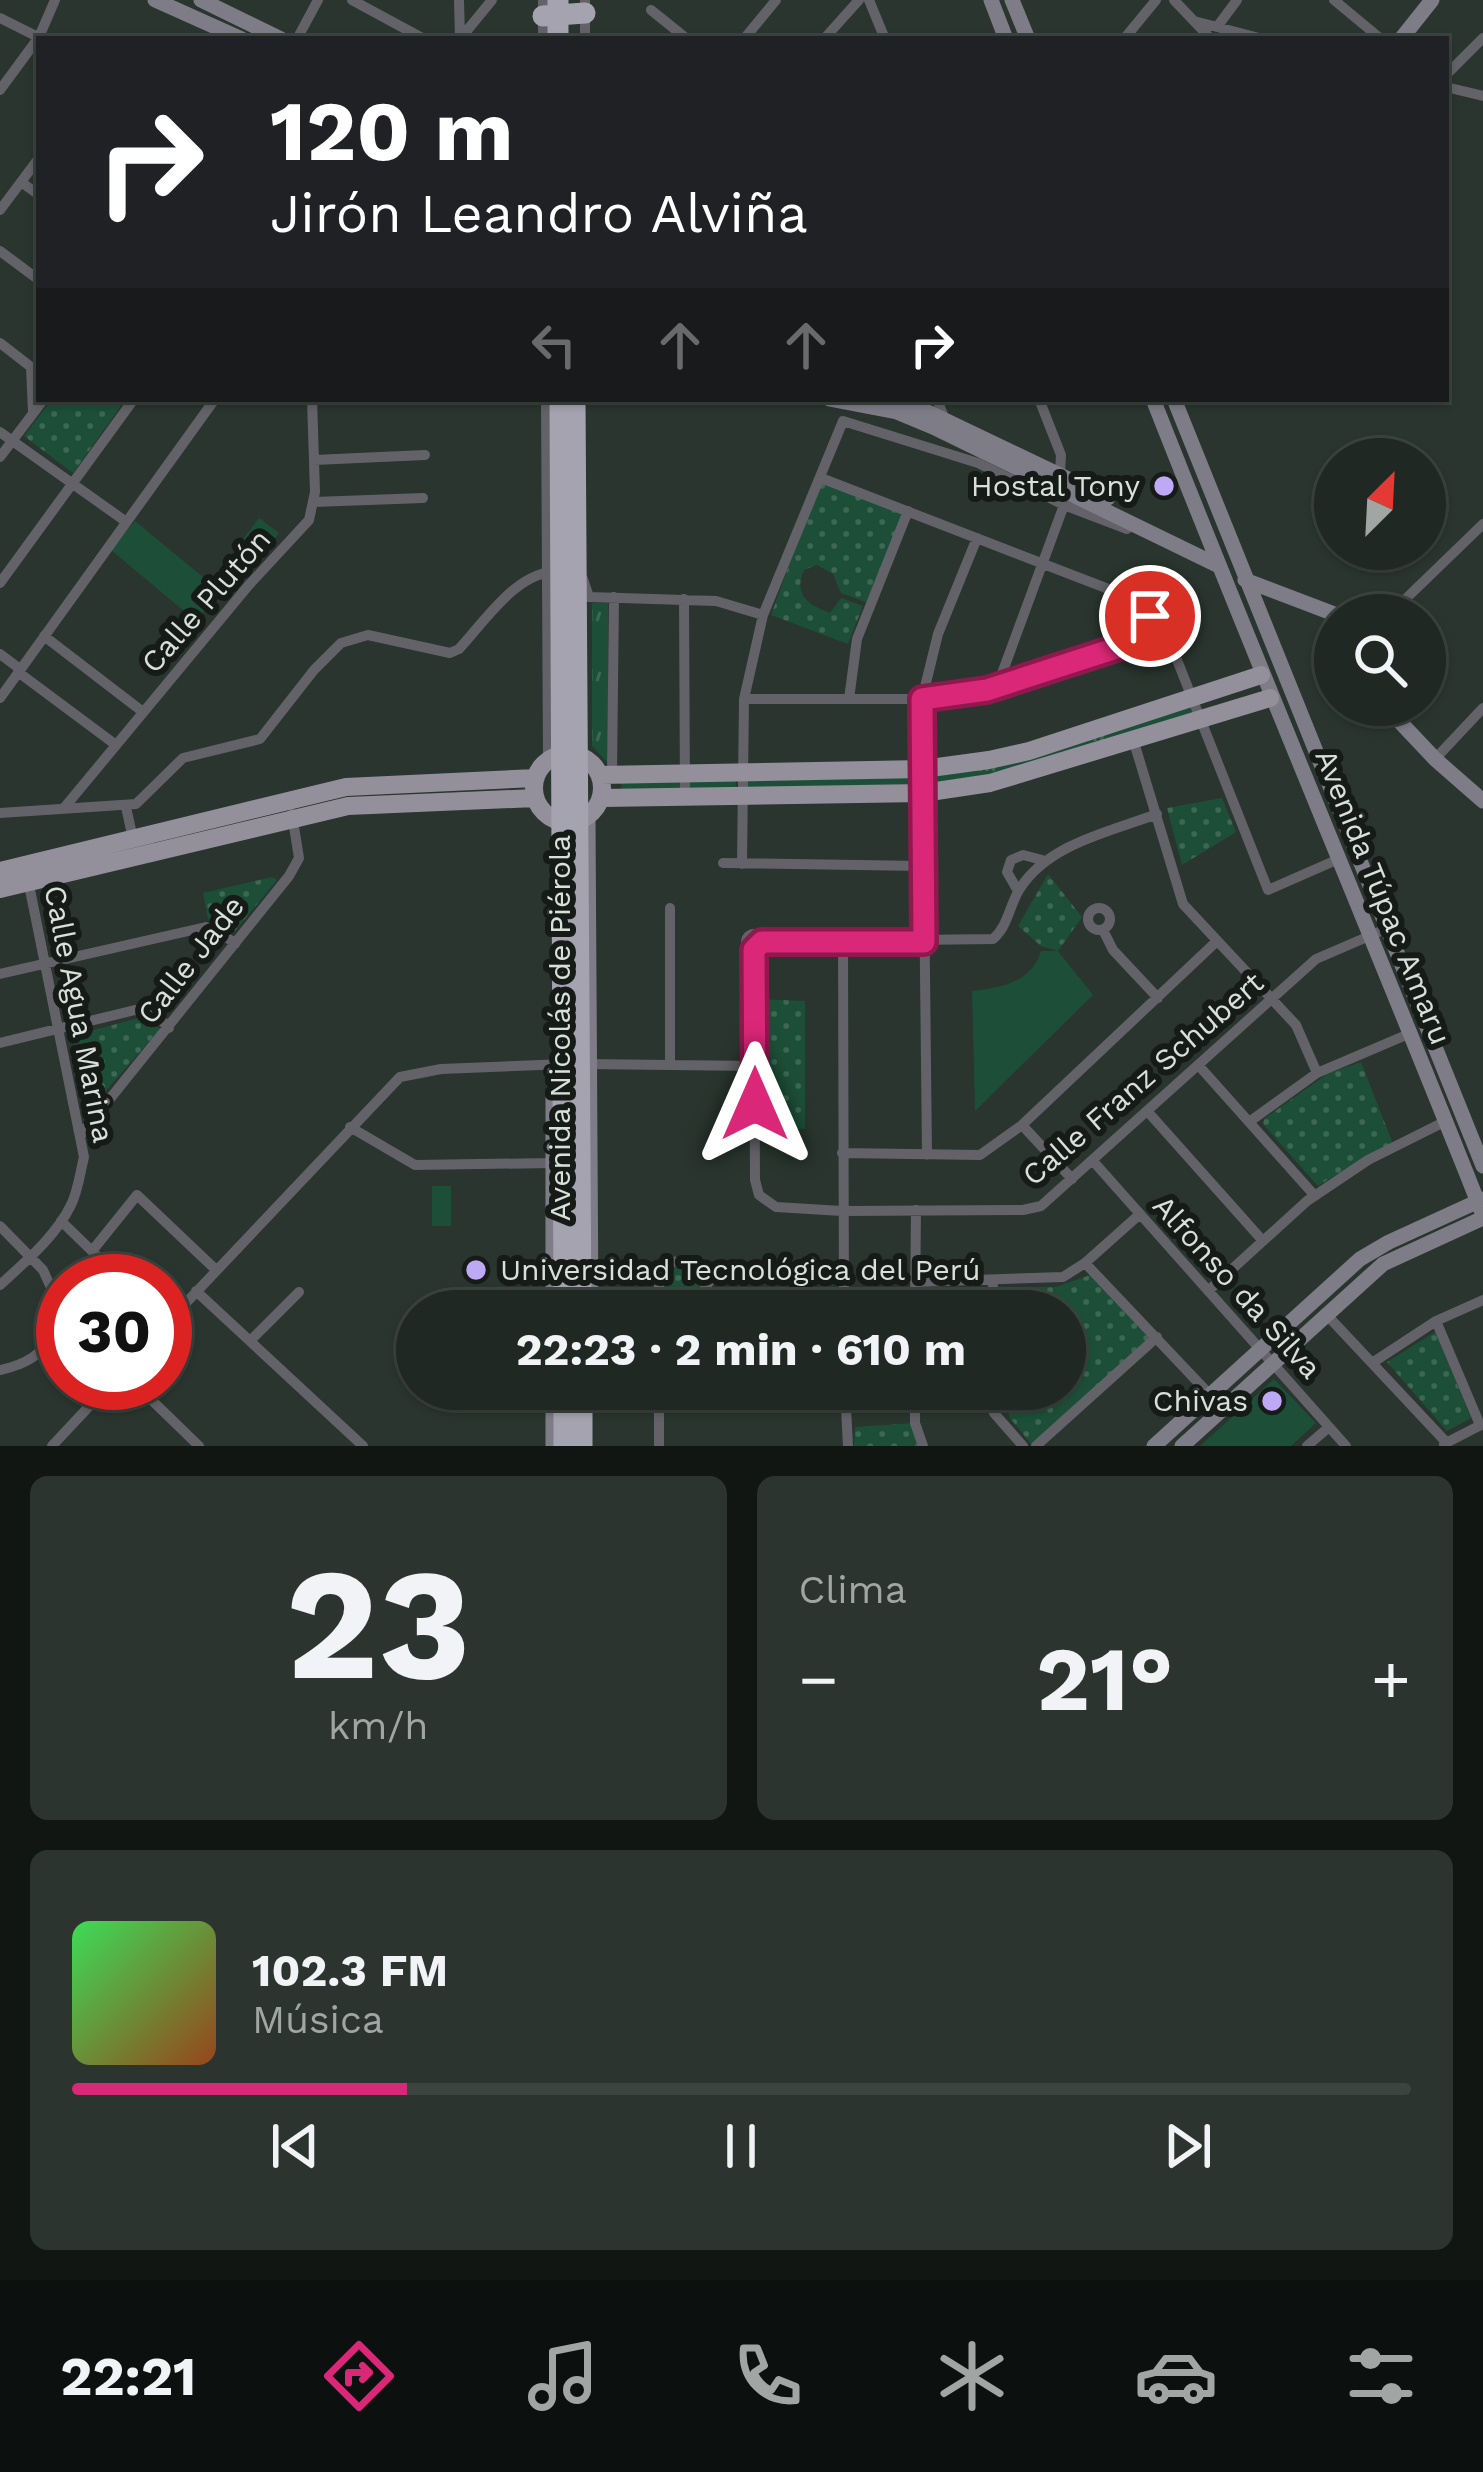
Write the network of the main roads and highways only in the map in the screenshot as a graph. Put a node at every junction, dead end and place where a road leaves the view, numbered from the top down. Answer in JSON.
{"nodes":[{"id":1,"x":155,"y":0,"type":"edge"},
{"id":2,"x":201,"y":0,"type":"edge"},
{"id":3,"x":991,"y":0,"type":"edge"},
{"id":4,"x":1012,"y":0,"type":"edge"},
{"id":5,"x":1432,"y":0,"type":"edge"},
{"id":6,"x":1026,"y":33,"type":"edge"},
{"id":7,"x":235,"y":36,"type":"edge"},
{"id":8,"x":275,"y":36,"type":"edge"},
{"id":9,"x":1005,"y":36,"type":"edge"},
{"id":10,"x":1403,"y":36,"type":"edge"},
{"id":11,"x":560,"y":402,"type":"edge"},
{"id":12,"x":845,"y":402,"type":"edge"},
{"id":13,"x":927,"y":402,"type":"edge"},
{"id":14,"x":1154,"y":402,"type":"edge"},
{"id":15,"x":1175,"y":402,"type":"edge"},
{"id":16,"x":575,"y":411,"type":"edge"},
{"id":17,"x":1197,"y":456,"type":"junction"},
{"id":18,"x":1178,"y":463,"type":"junction"},
{"id":19,"x":1215,"y":558,"type":"junction"},
{"id":20,"x":562,"y":571,"type":"junction"},
{"id":21,"x":1252,"y":578,"type":"junction"},
{"id":22,"x":1314,"y":605,"type":"edge"},
{"id":23,"x":1284,"y":667,"type":"junction"},
{"id":24,"x":1261,"y":675,"type":"junction"},
{"id":25,"x":1293,"y":690,"type":"junction"},
{"id":26,"x":1270,"y":698,"type":"junction"},
{"id":27,"x":1404,"y":726,"type":"edge"},
{"id":28,"x":562,"y":757,"type":"junction"},
{"id":29,"x":606,"y":774,"type":"junction"},
{"id":30,"x":535,"y":788,"type":"junction"},
{"id":31,"x":470,"y":790,"type":"junction"},
{"id":32,"x":602,"y":798,"type":"junction"},
{"id":33,"x":1483,"y":801,"type":"edge"},
{"id":34,"x":570,"y":820,"type":"junction"},
{"id":35,"x":0,"y":872,"type":"edge"},
{"id":36,"x":27,"y":874,"type":"junction"},
{"id":37,"x":0,"y":889,"type":"edge"},
{"id":38,"x":1380,"y":931,"type":"junction"},
{"id":39,"x":571,"y":1065,"type":"junction"},
{"id":40,"x":1483,"y":1166,"type":"edge"},
{"id":41,"x":558,"y":1206,"type":"junction"},
{"id":42,"x":1482,"y":1208,"type":"edge"},
{"id":43,"x":554,"y":1290,"type":"edge"},
{"id":44,"x":563,"y":1290,"type":"edge"},
{"id":45,"x":580,"y":1290,"type":"edge"},
{"id":46,"x":590,"y":1290,"type":"edge"},
{"id":47,"x":560,"y":1410,"type":"edge"},
{"id":48,"x":563,"y":1410,"type":"edge"},
{"id":49,"x":569,"y":1410,"type":"edge"},
{"id":50,"x":592,"y":1410,"type":"edge"},
{"id":51,"x":553,"y":1446,"type":"edge"},
{"id":52,"x":564,"y":1446,"type":"edge"},
{"id":53,"x":583,"y":1446,"type":"edge"},
{"id":54,"x":592,"y":1446,"type":"edge"},
{"id":55,"x":1154,"y":1446,"type":"edge"},
{"id":56,"x":1181,"y":1446,"type":"edge"}],
"edges":[{"from":1,"to":7,"type":"main road"},
{"from":2,"to":8,"type":"main road"},
{"from":3,"to":9,"type":"main road"},
{"from":4,"to":6,"type":"main road"},
{"from":5,"to":10,"type":"main road"},
{"from":6,"to":9,"type":"main road"},
{"from":11,"to":20,"type":"highway"},
{"from":12,"to":19,"type":"main road"},
{"from":13,"to":19,"type":"main road"},
{"from":14,"to":18,"type":"main road","name":"Avenida Túpac Amaru"},
{"from":15,"to":17,"type":"main road","name":"Avenida Túpac Amaru"},
{"from":16,"to":20,"type":"highway"},
{"from":17,"to":18,"type":"main road"},
{"from":17,"to":21,"type":"main road","name":"Avenida Túpac Amaru"},
{"from":18,"to":19,"type":"main road","name":"Avenida Túpac Amaru"},
{"from":19,"to":21,"type":"main road"},
{"from":19,"to":24,"type":"main road","name":"Avenida Túpac Amaru"},
{"from":20,"to":28,"type":"highway"},
{"from":21,"to":22,"type":"main road"},
{"from":21,"to":23,"type":"main road","name":"Avenida Túpac Amaru"},
{"from":23,"to":24,"type":"main road"},
{"from":23,"to":25,"type":"main road","name":"Avenida Túpac Amaru"},
{"from":24,"to":26,"type":"main road","name":"Avenida Túpac Amaru"},
{"from":24,"to":29,"type":"main road"},
{"from":25,"to":26,"type":"main road"},
{"from":25,"to":38,"type":"main road","name":"Avenida Túpac Amaru"},
{"from":26,"to":32,"type":"main road"},
{"from":26,"to":38,"type":"main road","name":"Avenida Túpac Amaru"},
{"from":27,"to":33,"type":"main road"},
{"from":28,"to":29,"type":"main road"},
{"from":28,"to":30,"type":"main road"},
{"from":28,"to":34,"type":"highway"},
{"from":29,"to":32,"type":"main road"},
{"from":30,"to":31,"type":"main road"},
{"from":30,"to":34,"type":"main road"},
{"from":31,"to":36,"type":"main road"},
{"from":31,"to":36,"type":"main road"},
{"from":32,"to":34,"type":"main road"},
{"from":34,"to":39,"type":"highway","name":"Avenida Nicolás de Piérola"},
{"from":34,"to":39,"type":"highway","name":"Avenida Nicolás de Piérola"},
{"from":35,"to":36,"type":"main road"},
{"from":36,"to":37,"type":"main road"},
{"from":38,"to":40,"type":"main road","name":"Avenida Túpac Amaru"},
{"from":38,"to":42,"type":"main road","name":"Avenida Túpac Amaru"},
{"from":39,"to":41,"type":"highway","name":"Avenida Nicolás de Piérola"},
{"from":39,"to":41,"type":"main road","name":"Avenida Nicolás de Piérola"},
{"from":39,"to":45,"type":"highway","name":"Avenida Nicolás de Piérola"},
{"from":39,"to":46,"type":"main road","name":"Avenida Nicolás de Piérola"},
{"from":41,"to":43,"type":"main road","name":"Avenida Nicolás de Piérola"},
{"from":41,"to":44,"type":"highway","name":"Avenida Nicolás de Piérola"},
{"from":42,"to":55,"type":"main road"},
{"from":42,"to":56,"type":"main road"},
{"from":47,"to":51,"type":"main road"},
{"from":48,"to":52,"type":"highway"},
{"from":49,"to":53,"type":"highway"},
{"from":50,"to":54,"type":"main road"}]}
